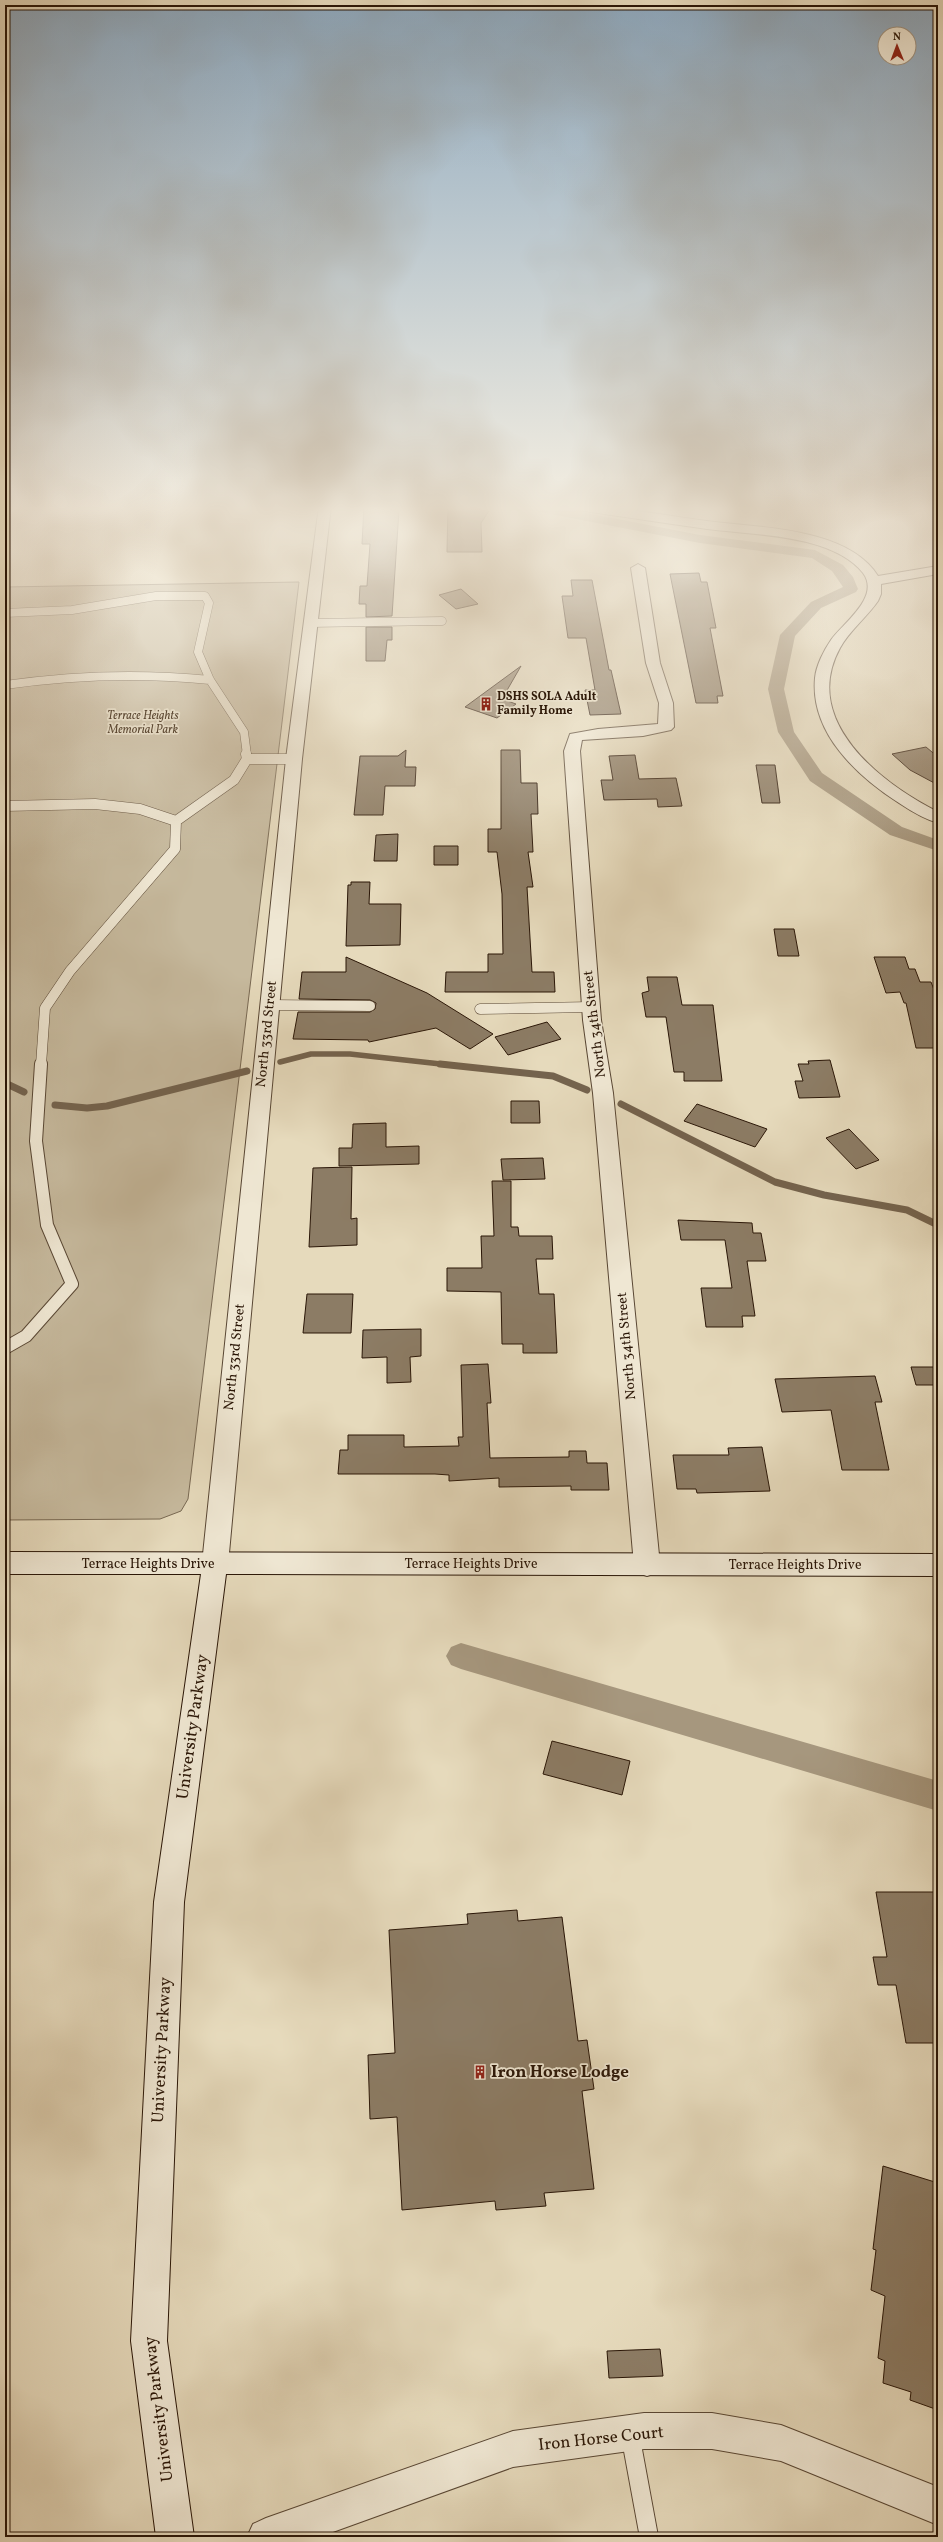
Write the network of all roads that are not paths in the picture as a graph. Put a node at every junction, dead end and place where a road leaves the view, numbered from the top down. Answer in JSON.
{"nodes":[{"id":1,"x":204,"y":625,"type":"edge"},
{"id":2,"x":310,"y":625,"type":"edge"},
{"id":3,"x":647,"y":625,"type":"edge"},
{"id":4,"x":851,"y":625,"type":"edge"},
{"id":5,"x":210,"y":680,"type":"junction"},
{"id":6,"x":5,"y":685,"type":"edge"},
{"id":7,"x":247,"y":759,"type":"junction"},
{"id":8,"x":294,"y":759,"type":"junction"},
{"id":9,"x":5,"y":806,"type":"edge"},
{"id":10,"x":17,"y":806,"type":"junction"},
{"id":11,"x":5,"y":814,"type":"edge"},
{"id":12,"x":938,"y":818,"type":"edge"},
{"id":13,"x":176,"y":821,"type":"junction"},
{"id":14,"x":270,"y":1005,"type":"junction"},
{"id":15,"x":370,"y":1006,"type":"dead end"},
{"id":16,"x":591,"y":1007,"type":"junction"},
{"id":17,"x":480,"y":1009,"type":"dead end"},
{"id":18,"x":5,"y":1348,"type":"edge"},
{"id":19,"x":5,"y":1563,"type":"edge"},
{"id":20,"x":215,"y":1564,"type":"junction"},
{"id":21,"x":647,"y":1565,"type":"junction"},
{"id":22,"x":938,"y":1565,"type":"edge"},
{"id":23,"x":630,"y":2433,"type":"junction"},
{"id":24,"x":938,"y":2506,"type":"edge"},
{"id":25,"x":175,"y":2537,"type":"edge"},
{"id":26,"x":266,"y":2537,"type":"edge"},
{"id":27,"x":649,"y":2537,"type":"edge"}],
"edges":[{"from":1,"to":5,"type":"lane"},
{"from":2,"to":8,"type":"street","name":"North 33rd Street"},
{"from":3,"to":16,"type":"street","name":"North 34th Street"},
{"from":4,"to":12,"type":"street"},
{"from":5,"to":6,"type":"lane"},
{"from":5,"to":7,"type":"lane"},
{"from":7,"to":8,"type":"lane"},
{"from":7,"to":13,"type":"lane"},
{"from":8,"to":14,"type":"street","name":"North 33rd Street"},
{"from":9,"to":10,"type":"lane"},
{"from":10,"to":11,"type":"lane"},
{"from":10,"to":13,"type":"lane"},
{"from":13,"to":18,"type":"lane"},
{"from":14,"to":15,"type":"lane"},
{"from":14,"to":20,"type":"street","name":"North 33rd Street"},
{"from":16,"to":17,"type":"lane"},
{"from":16,"to":21,"type":"street","name":"North 34th Street"},
{"from":19,"to":20,"type":"street","name":"Terrace Heights Drive"},
{"from":20,"to":21,"type":"street","name":"Terrace Heights Drive"},
{"from":20,"to":25,"type":"street","name":"University Parkway"},
{"from":21,"to":22,"type":"street","name":"Terrace Heights Drive"},
{"from":23,"to":24,"type":"street","name":"Iron Horse Court"},
{"from":23,"to":26,"type":"street","name":"Iron Horse Court"},
{"from":23,"to":27,"type":"lane"}]}
